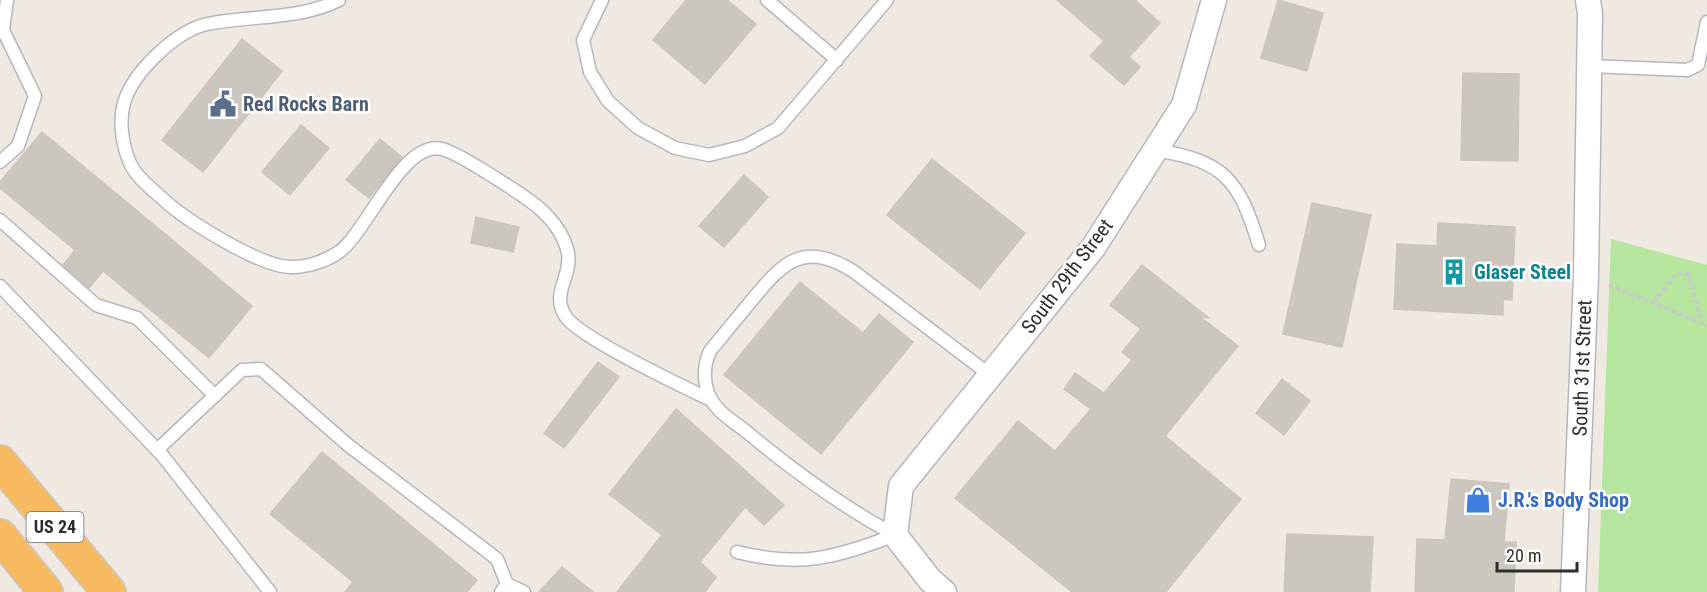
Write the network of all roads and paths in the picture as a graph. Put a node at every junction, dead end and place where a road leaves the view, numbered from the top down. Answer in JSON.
{"nodes":[{"id":1,"x":7,"y":0,"type":"edge"},
{"id":2,"x":339,"y":0,"type":"edge"},
{"id":3,"x":602,"y":0,"type":"edge"},
{"id":4,"x":767,"y":0,"type":"edge"},
{"id":5,"x":887,"y":0,"type":"edge"},
{"id":6,"x":1214,"y":0,"type":"edge"},
{"id":7,"x":1588,"y":0,"type":"edge"},
{"id":8,"x":1707,"y":22,"type":"edge"},
{"id":9,"x":837,"y":60,"type":"junction"},
{"id":10,"x":1589,"y":66,"type":"junction"},
{"id":11,"x":1155,"y":150,"type":"junction"},
{"id":12,"x":0,"y":162,"type":"edge"},
{"id":13,"x":0,"y":219,"type":"edge"},
{"id":14,"x":1259,"y":246,"type":"dead end"},
{"id":15,"x":1586,"y":276,"type":"junction"},
{"id":16,"x":0,"y":286,"type":"edge"},
{"id":17,"x":1653,"y":302,"type":"junction"},
{"id":18,"x":1705,"y":323,"type":"edge"},
{"id":19,"x":990,"y":375,"type":"junction"},
{"id":20,"x":215,"y":396,"type":"junction"},
{"id":21,"x":711,"y":400,"type":"junction"},
{"id":22,"x":158,"y":450,"type":"junction"},
{"id":23,"x":0,"y":462,"type":"edge"},
{"id":24,"x":895,"y":535,"type":"junction"},
{"id":25,"x":0,"y":536,"type":"edge"},
{"id":26,"x":737,"y":552,"type":"dead end"},
{"id":27,"x":504,"y":588,"type":"edge"},
{"id":28,"x":46,"y":592,"type":"edge"},
{"id":29,"x":109,"y":592,"type":"edge"},
{"id":30,"x":270,"y":592,"type":"edge"},
{"id":31,"x":524,"y":592,"type":"edge"},
{"id":32,"x":944,"y":592,"type":"edge"},
{"id":33,"x":1573,"y":592,"type":"edge"}],
"edges":[{"from":1,"to":12,"type":"lane"},
{"from":2,"to":21,"type":"lane"},
{"from":3,"to":9,"type":"lane"},
{"from":4,"to":9,"type":"lane"},
{"from":5,"to":9,"type":"lane"},
{"from":6,"to":11,"type":"street","name":"South 29th Street"},
{"from":7,"to":10,"type":"street","name":"South 31st Street"},
{"from":8,"to":10,"type":"lane"},
{"from":10,"to":15,"type":"street","name":"South 31st Street"},
{"from":11,"to":14,"type":"lane"},
{"from":11,"to":19,"type":"street","name":"South 29th Street"},
{"from":13,"to":20,"type":"lane"},
{"from":15,"to":17,"type":"path"},
{"from":15,"to":33,"type":"street","name":"South 31st Street"},
{"from":16,"to":22,"type":"lane"},
{"from":17,"to":18,"type":"path"},
{"from":17,"to":18,"type":"path"},
{"from":19,"to":21,"type":"lane"},
{"from":19,"to":24,"type":"street","name":"South 29th Street"},
{"from":20,"to":22,"type":"lane"},
{"from":20,"to":27,"type":"lane"},
{"from":21,"to":24,"type":"lane"},
{"from":22,"to":30,"type":"lane"},
{"from":23,"to":29,"type":"highway","number":"US 24"},
{"from":24,"to":26,"type":"lane"},
{"from":24,"to":32,"type":"street"},
{"from":25,"to":28,"type":"highway","number":"US 24"},
{"from":27,"to":31,"type":"lane"}]}
